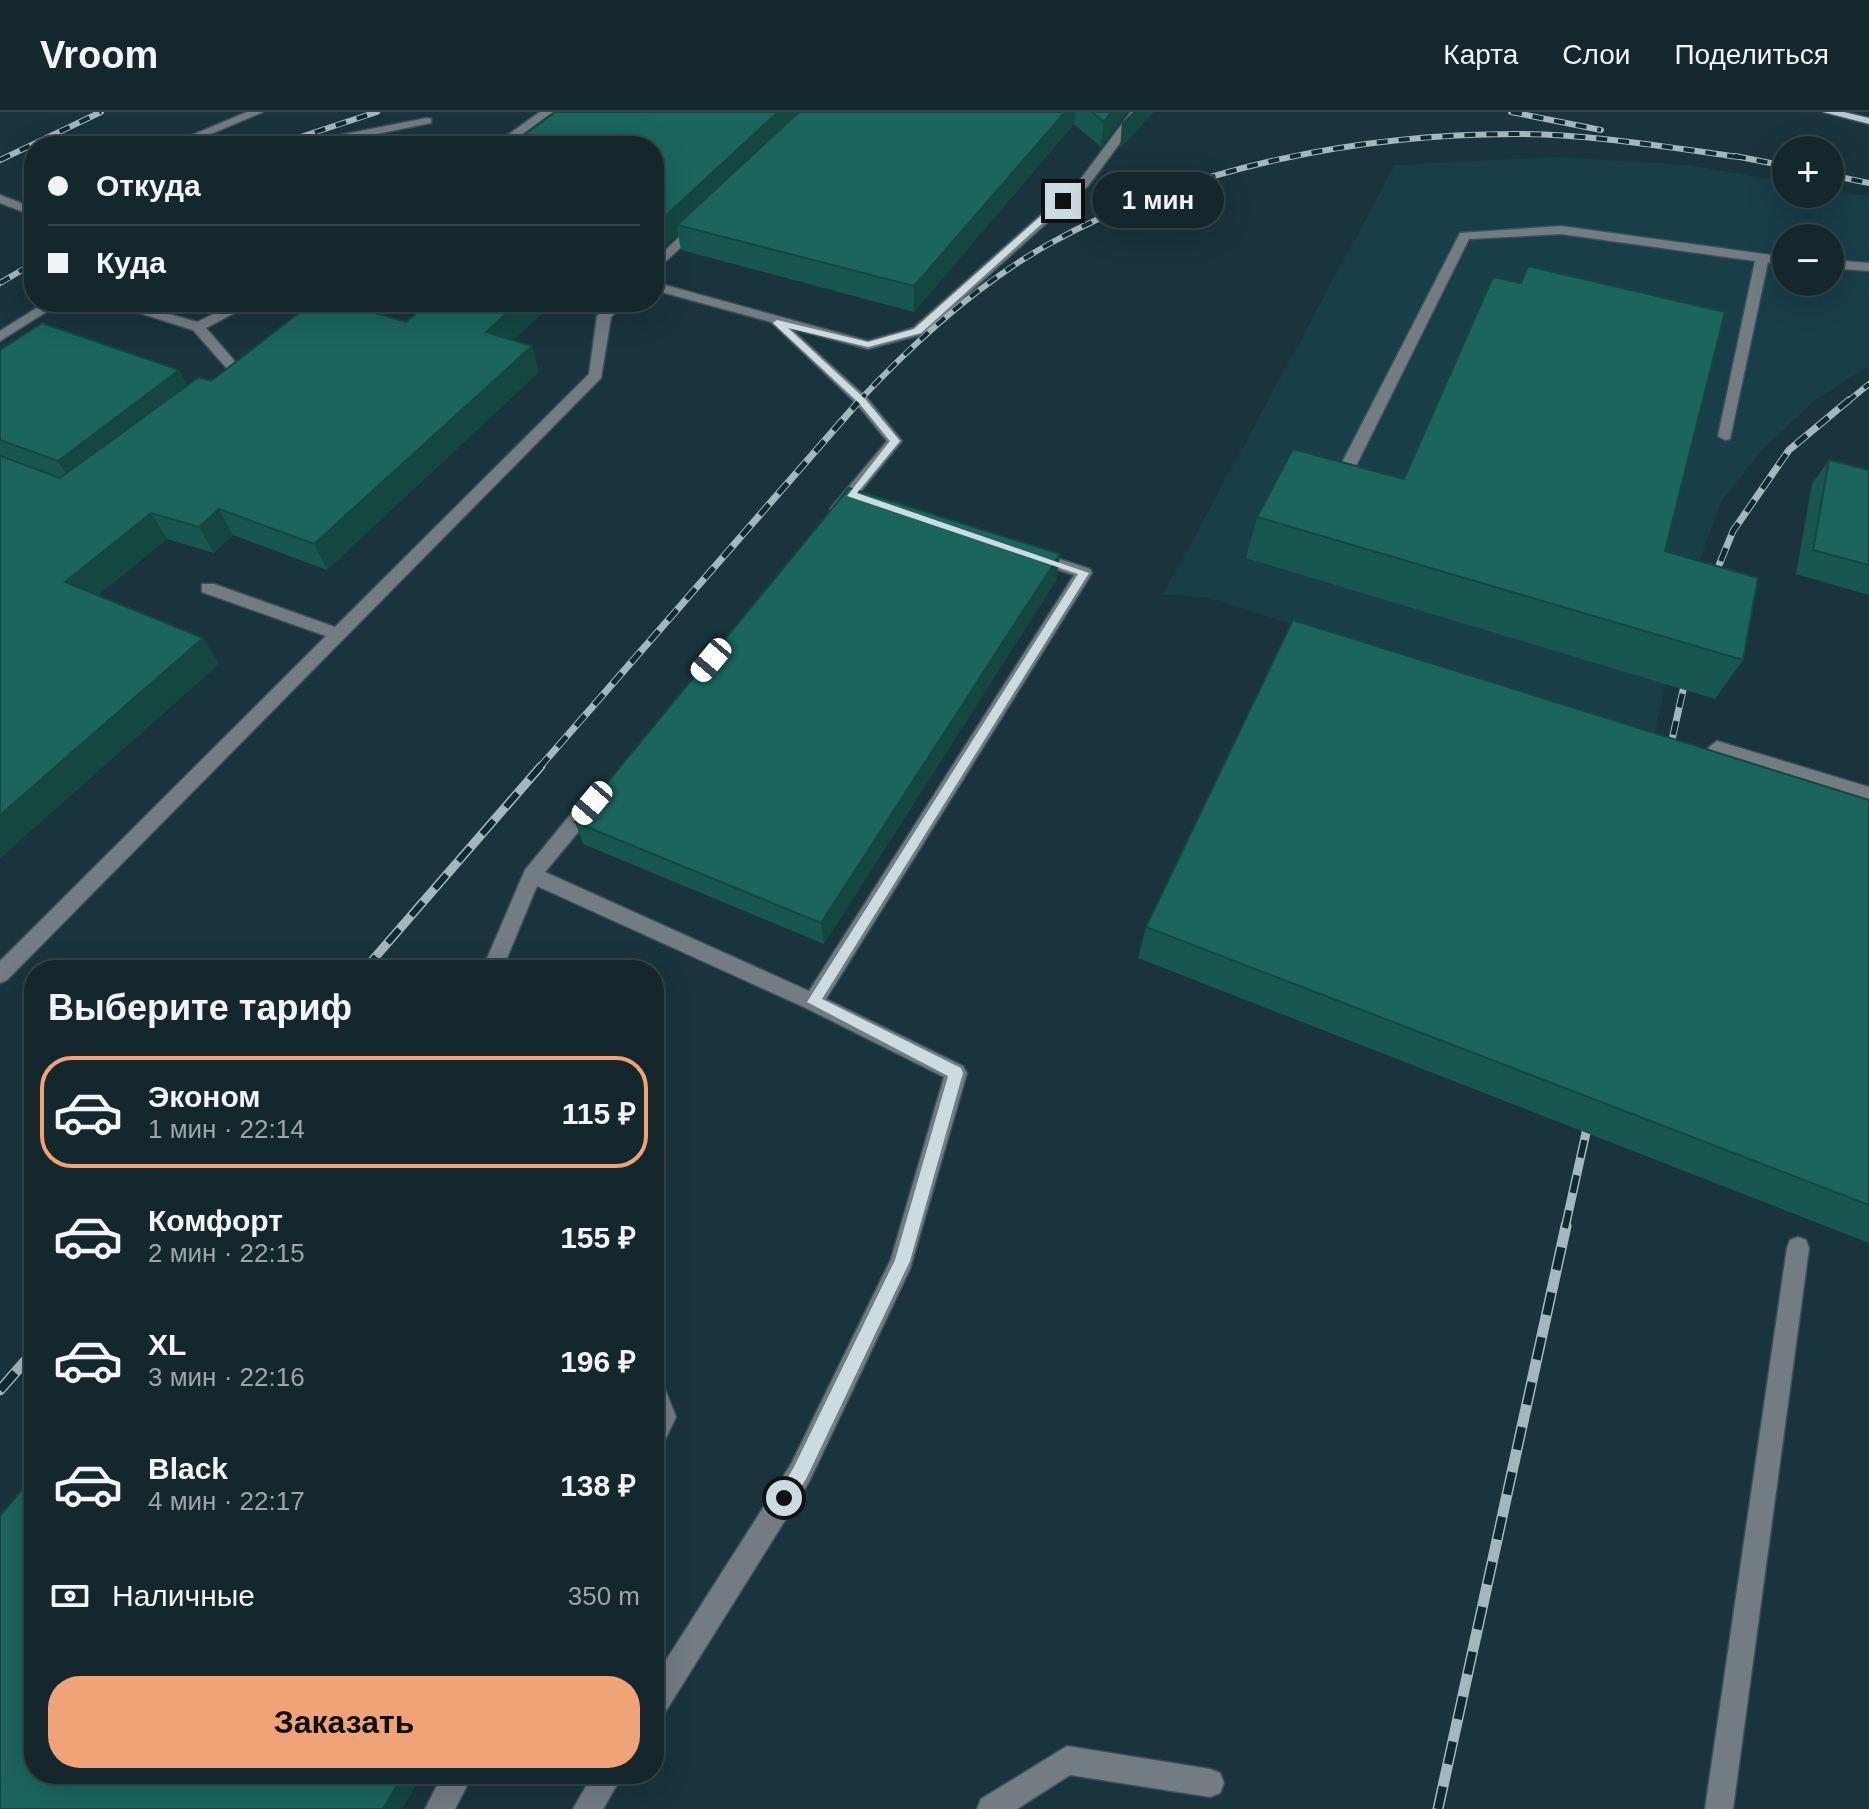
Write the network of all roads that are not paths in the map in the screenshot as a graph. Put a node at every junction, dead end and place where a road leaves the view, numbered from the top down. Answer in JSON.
{"nodes":[{"id":1,"x":257,"y":112,"type":"edge"},
{"id":2,"x":547,"y":112,"type":"edge"},
{"id":3,"x":1137,"y":112,"type":"edge"},
{"id":4,"x":1829,"y":112,"type":"edge"},
{"id":5,"x":427,"y":121,"type":"dead end"},
{"id":6,"x":1869,"y":121,"type":"edge"},
{"id":7,"x":197,"y":136,"type":"edge"},
{"id":8,"x":349,"y":136,"type":"edge"},
{"id":9,"x":512,"y":136,"type":"edge"},
{"id":10,"x":0,"y":199,"type":"edge"},
{"id":11,"x":24,"y":205,"type":"edge"},
{"id":12,"x":709,"y":216,"type":"edge"},
{"id":13,"x":664,"y":259,"type":"edge"},
{"id":14,"x":1762,"y":259,"type":"junction"},
{"id":15,"x":1772,"y":260,"type":"edge"},
{"id":16,"x":1844,"y":265,"type":"edge"},
{"id":17,"x":1869,"y":267,"type":"edge"},
{"id":18,"x":664,"y":289,"type":"edge"},
{"id":19,"x":39,"y":312,"type":"edge"},
{"id":20,"x":146,"y":312,"type":"edge"},
{"id":21,"x":228,"y":312,"type":"edge"},
{"id":22,"x":608,"y":312,"type":"edge"},
{"id":23,"x":777,"y":323,"type":"junction"},
{"id":24,"x":198,"y":327,"type":"junction"},
{"id":25,"x":0,"y":337,"type":"edge"},
{"id":26,"x":213,"y":392,"type":"edge"},
{"id":27,"x":1725,"y":436,"type":"dead end"},
{"id":28,"x":1337,"y":488,"type":"edge"},
{"id":29,"x":830,"y":518,"type":"edge"},
{"id":30,"x":1011,"y":548,"type":"edge"},
{"id":31,"x":208,"y":588,"type":"dead end"},
{"id":32,"x":337,"y":634,"type":"junction"},
{"id":33,"x":1717,"y":748,"type":"dead end"},
{"id":34,"x":602,"y":791,"type":"edge"},
{"id":35,"x":1869,"y":794,"type":"edge"},
{"id":36,"x":532,"y":875,"type":"junction"},
{"id":37,"x":496,"y":960,"type":"edge"},
{"id":38,"x":0,"y":974,"type":"edge"},
{"id":39,"x":813,"y":1002,"type":"junction"},
{"id":40,"x":1798,"y":1248,"type":"dead end"},
{"id":41,"x":664,"y":1688,"type":"edge"},
{"id":42,"x":1210,"y":1783,"type":"dead end"},
{"id":43,"x":453,"y":1784,"type":"edge"},
{"id":44,"x":603,"y":1784,"type":"edge"},
{"id":45,"x":439,"y":1809,"type":"edge"},
{"id":46,"x":587,"y":1809,"type":"edge"},
{"id":47,"x":991,"y":1809,"type":"edge"},
{"id":48,"x":1719,"y":1809,"type":"edge"}],
"edges":[{"from":1,"to":7,"type":"lane"},
{"from":2,"to":9,"type":"lane"},
{"from":3,"to":23,"type":"lane"},
{"from":4,"to":6,"type":"main road"},
{"from":5,"to":8,"type":"lane"},
{"from":10,"to":11,"type":"lane"},
{"from":12,"to":13,"type":"lane"},
{"from":14,"to":15,"type":"lane"},
{"from":14,"to":27,"type":"lane"},
{"from":14,"to":28,"type":"lane"},
{"from":16,"to":17,"type":"lane"},
{"from":18,"to":23,"type":"lane"},
{"from":19,"to":25,"type":"lane"},
{"from":20,"to":24,"type":"lane"},
{"from":21,"to":24,"type":"lane"},
{"from":22,"to":32,"type":"lane"},
{"from":23,"to":29,"type":"lane"},
{"from":24,"to":26,"type":"lane"},
{"from":30,"to":39,"type":"lane"},
{"from":31,"to":32,"type":"lane"},
{"from":32,"to":38,"type":"lane"},
{"from":33,"to":35,"type":"lane"},
{"from":34,"to":36,"type":"lane"},
{"from":36,"to":37,"type":"lane"},
{"from":36,"to":39,"type":"lane"},
{"from":39,"to":41,"type":"lane"},
{"from":40,"to":48,"type":"lane"},
{"from":42,"to":47,"type":"lane"},
{"from":43,"to":45,"type":"lane"},
{"from":44,"to":46,"type":"lane"}]}
